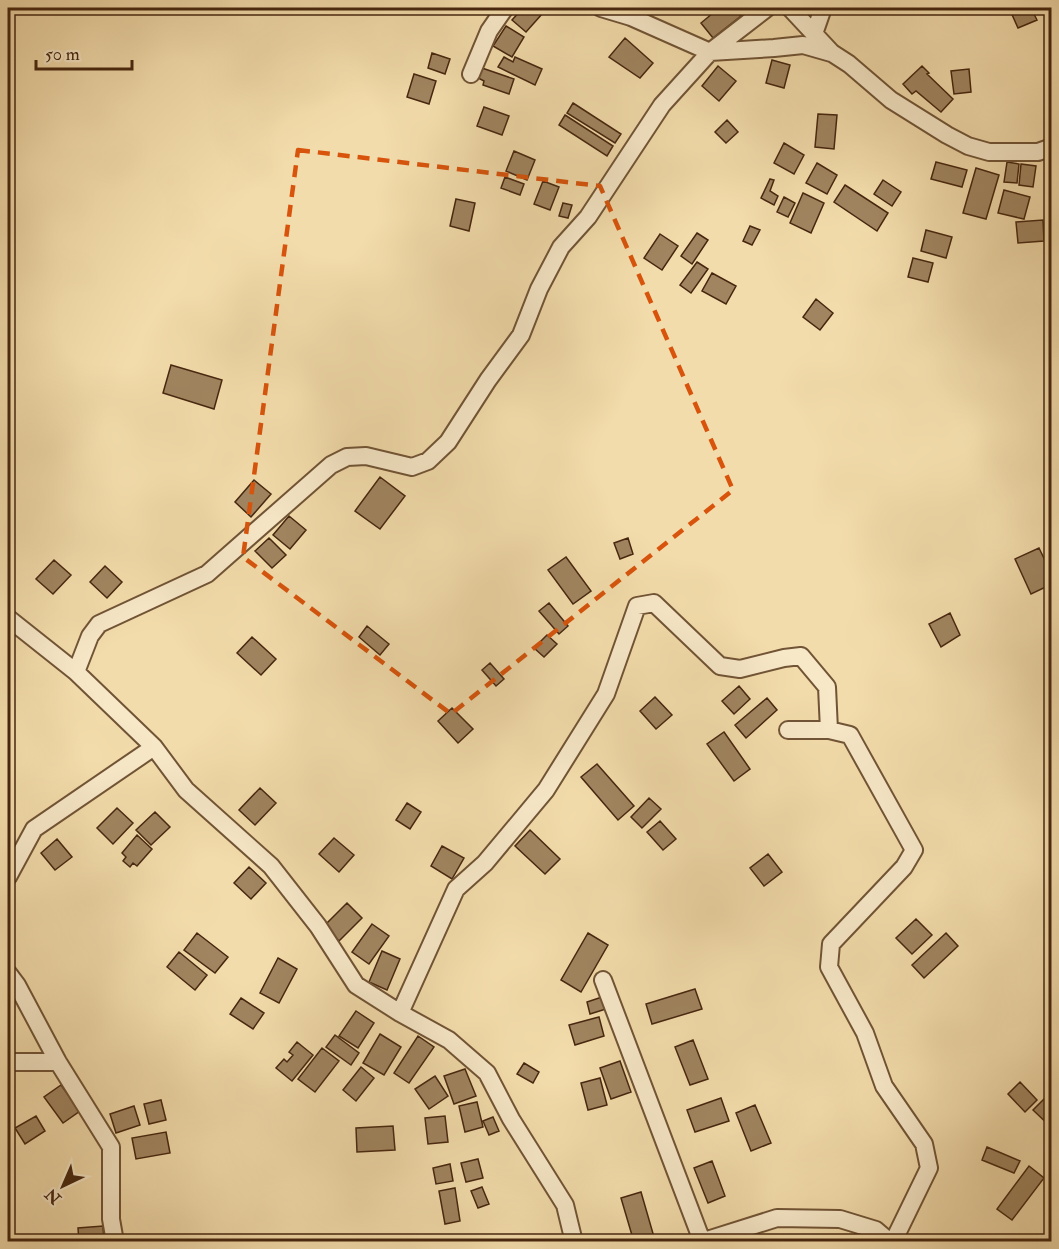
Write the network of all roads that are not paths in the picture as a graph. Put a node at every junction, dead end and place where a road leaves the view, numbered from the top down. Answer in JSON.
{"nodes":[{"id":1,"x":505,"y":8,"type":"edge"},
{"id":2,"x":601,"y":8,"type":"edge"},
{"id":3,"x":767,"y":8,"type":"edge"},
{"id":4,"x":790,"y":8,"type":"edge"},
{"id":5,"x":823,"y":8,"type":"edge"},
{"id":6,"x":814,"y":34,"type":"junction"},
{"id":7,"x":710,"y":52,"type":"junction"},
{"id":8,"x":832,"y":53,"type":"junction"},
{"id":9,"x":471,"y":74,"type":"dead end"},
{"id":10,"x":1052,"y":147,"type":"edge"},
{"id":11,"x":8,"y":618,"type":"edge"},
{"id":12,"x":76,"y":672,"type":"junction"},
{"id":13,"x":788,"y":730,"type":"dead end"},
{"id":14,"x":830,"y":730,"type":"junction"},
{"id":15,"x":154,"y":747,"type":"junction"},
{"id":16,"x":8,"y":877,"type":"edge"},
{"id":17,"x":8,"y":973,"type":"edge"},
{"id":18,"x":603,"y":980,"type":"dead end"},
{"id":19,"x":400,"y":1013,"type":"junction"},
{"id":20,"x":8,"y":1062,"type":"edge"},
{"id":21,"x":58,"y":1062,"type":"junction"},
{"id":22,"x":701,"y":1241,"type":"edge"},
{"id":23,"x":115,"y":1242,"type":"edge"},
{"id":24,"x":573,"y":1242,"type":"edge"},
{"id":25,"x":891,"y":1242,"type":"edge"}],
"edges":[{"from":1,"to":9,"type":"street"},
{"from":2,"to":7,"type":"street"},
{"from":3,"to":7,"type":"street"},
{"from":4,"to":6,"type":"street"},
{"from":5,"to":6,"type":"street"},
{"from":6,"to":8,"type":"street"},
{"from":7,"to":8,"type":"street"},
{"from":7,"to":12,"type":"street"},
{"from":8,"to":10,"type":"street"},
{"from":11,"to":12,"type":"street"},
{"from":12,"to":15,"type":"street"},
{"from":13,"to":14,"type":"street"},
{"from":14,"to":19,"type":"street"},
{"from":14,"to":25,"type":"street"},
{"from":15,"to":16,"type":"street"},
{"from":15,"to":19,"type":"street"},
{"from":17,"to":21,"type":"street"},
{"from":18,"to":22,"type":"street"},
{"from":19,"to":24,"type":"street"},
{"from":20,"to":21,"type":"street"},
{"from":21,"to":23,"type":"street"},
{"from":22,"to":25,"type":"street"}]}
